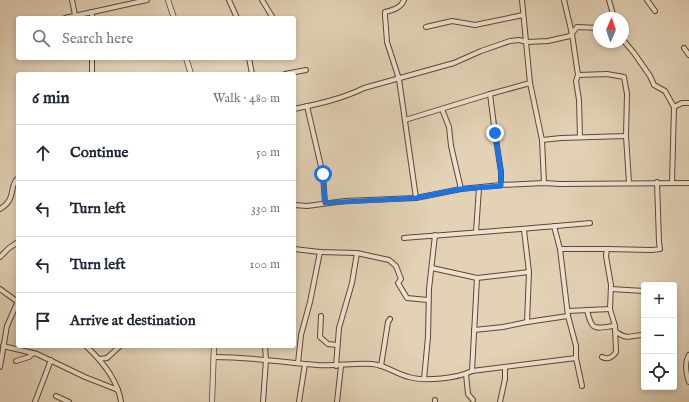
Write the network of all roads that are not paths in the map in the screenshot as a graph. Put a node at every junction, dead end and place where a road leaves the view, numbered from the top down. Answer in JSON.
{"nodes":[{"id":1,"x":72,"y":0,"type":"edge"},
{"id":2,"x":147,"y":0,"type":"edge"},
{"id":3,"x":168,"y":0,"type":"edge"},
{"id":4,"x":229,"y":0,"type":"edge"},
{"id":5,"x":262,"y":0,"type":"edge"},
{"id":6,"x":404,"y":0,"type":"edge"},
{"id":7,"x":522,"y":0,"type":"edge"},
{"id":8,"x":564,"y":0,"type":"edge"},
{"id":9,"x":609,"y":0,"type":"edge"},
{"id":10,"x":647,"y":0,"type":"edge"},
{"id":11,"x":92,"y":12,"type":"junction"},
{"id":12,"x":612,"y":12,"type":"edge"},
{"id":13,"x":655,"y":12,"type":"dead end"},
{"id":14,"x":75,"y":15,"type":"junction"},
{"id":15,"x":523,"y":15,"type":"junction"},
{"id":16,"x":72,"y":16,"type":"edge"},
{"id":17,"x":92,"y":16,"type":"edge"},
{"id":18,"x":173,"y":16,"type":"edge"},
{"id":19,"x":236,"y":16,"type":"edge"},
{"id":20,"x":272,"y":16,"type":"edge"},
{"id":21,"x":426,"y":27,"type":"dead end"},
{"id":22,"x":593,"y":28,"type":"edge"},
{"id":23,"x":572,"y":34,"type":"junction"},
{"id":24,"x":527,"y":42,"type":"junction"},
{"id":25,"x":629,"y":48,"type":"edge"},
{"id":26,"x":684,"y":48,"type":"dead end"},
{"id":27,"x":689,"y":55,"type":"edge"},
{"id":28,"x":92,"y":60,"type":"edge"},
{"id":29,"x":187,"y":60,"type":"edge"},
{"id":30,"x":249,"y":60,"type":"edge"},
{"id":31,"x":306,"y":70,"type":"dead end"},
{"id":32,"x":92,"y":72,"type":"edge"},
{"id":33,"x":190,"y":72,"type":"edge"},
{"id":34,"x":252,"y":72,"type":"edge"},
{"id":35,"x":296,"y":72,"type":"edge"},
{"id":36,"x":578,"y":74,"type":"junction"},
{"id":37,"x":398,"y":78,"type":"junction"},
{"id":38,"x":530,"y":83,"type":"junction"},
{"id":39,"x":490,"y":94,"type":"junction"},
{"id":40,"x":689,"y":103,"type":"edge"},
{"id":41,"x":306,"y":106,"type":"junction"},
{"id":42,"x":674,"y":107,"type":"junction"},
{"id":43,"x":296,"y":108,"type":"edge"},
{"id":44,"x":442,"y":108,"type":"junction"},
{"id":45,"x":405,"y":120,"type":"junction"},
{"id":46,"x":626,"y":136,"type":"junction"},
{"id":47,"x":580,"y":137,"type":"junction"},
{"id":48,"x":542,"y":140,"type":"junction"},
{"id":49,"x":16,"y":180,"type":"edge"},
{"id":50,"x":657,"y":182,"type":"junction"},
{"id":51,"x":544,"y":183,"type":"junction"},
{"id":52,"x":629,"y":183,"type":"junction"},
{"id":53,"x":672,"y":183,"type":"junction"},
{"id":54,"x":689,"y":183,"type":"edge"},
{"id":55,"x":501,"y":186,"type":"junction"},
{"id":56,"x":479,"y":188,"type":"junction"},
{"id":57,"x":461,"y":189,"type":"junction"},
{"id":58,"x":416,"y":198,"type":"junction"},
{"id":59,"x":325,"y":203,"type":"junction"},
{"id":60,"x":296,"y":205,"type":"edge"},
{"id":61,"x":0,"y":209,"type":"edge"},
{"id":62,"x":590,"y":223,"type":"dead end"},
{"id":63,"x":554,"y":226,"type":"junction"},
{"id":64,"x":524,"y":230,"type":"junction"},
{"id":65,"x":476,"y":232,"type":"junction"},
{"id":66,"x":435,"y":235,"type":"junction"},
{"id":67,"x":404,"y":238,"type":"dead end"},
{"id":68,"x":16,"y":243,"type":"edge"},
{"id":69,"x":296,"y":249,"type":"edge"},
{"id":70,"x":607,"y":249,"type":"junction"},
{"id":71,"x":560,"y":250,"type":"junction"},
{"id":72,"x":320,"y":252,"type":"junction"},
{"id":73,"x":357,"y":253,"type":"junction"},
{"id":74,"x":0,"y":257,"type":"edge"},
{"id":75,"x":432,"y":268,"type":"junction"},
{"id":76,"x":529,"y":272,"type":"junction"},
{"id":77,"x":477,"y":278,"type":"junction"},
{"id":78,"x":0,"y":288,"type":"edge"},
{"id":79,"x":611,"y":289,"type":"junction"},
{"id":80,"x":641,"y":291,"type":"edge"},
{"id":81,"x":16,"y":300,"type":"edge"},
{"id":82,"x":428,"y":300,"type":"junction"},
{"id":83,"x":16,"y":306,"type":"edge"},
{"id":84,"x":610,"y":309,"type":"junction"},
{"id":85,"x":587,"y":310,"type":"junction"},
{"id":86,"x":568,"y":311,"type":"junction"},
{"id":87,"x":321,"y":316,"type":"dead end"},
{"id":88,"x":568,"y":316,"type":"junction"},
{"id":89,"x":390,"y":319,"type":"dead end"},
{"id":90,"x":527,"y":322,"type":"junction"},
{"id":91,"x":614,"y":326,"type":"junction"},
{"id":92,"x":474,"y":330,"type":"junction"},
{"id":93,"x":615,"y":332,"type":"junction"},
{"id":94,"x":641,"y":336,"type":"edge"},
{"id":95,"x":337,"y":345,"type":"junction"},
{"id":96,"x":3,"y":346,"type":"junction"},
{"id":97,"x":88,"y":348,"type":"edge"},
{"id":98,"x":118,"y":348,"type":"edge"},
{"id":99,"x":214,"y":348,"type":"edge"},
{"id":100,"x":265,"y":348,"type":"edge"},
{"id":101,"x":33,"y":353,"type":"junction"},
{"id":102,"x":689,"y":355,"type":"edge"},
{"id":103,"x":214,"y":357,"type":"junction"},
{"id":104,"x":602,"y":357,"type":"dead end"},
{"id":105,"x":576,"y":358,"type":"junction"},
{"id":106,"x":99,"y":359,"type":"junction"},
{"id":107,"x":51,"y":360,"type":"junction"},
{"id":108,"x":266,"y":360,"type":"junction"},
{"id":109,"x":16,"y":361,"type":"dead end"},
{"id":110,"x":298,"y":363,"type":"junction"},
{"id":111,"x":305,"y":364,"type":"junction"},
{"id":112,"x":336,"y":366,"type":"junction"},
{"id":113,"x":341,"y":366,"type":"junction"},
{"id":114,"x":381,"y":366,"type":"junction"},
{"id":115,"x":0,"y":367,"type":"edge"},
{"id":116,"x":505,"y":367,"type":"junction"},
{"id":117,"x":472,"y":371,"type":"junction"},
{"id":118,"x":466,"y":374,"type":"junction"},
{"id":119,"x":424,"y":379,"type":"junction"},
{"id":120,"x":689,"y":382,"type":"edge"},
{"id":121,"x":582,"y":386,"type":"dead end"},
{"id":122,"x":118,"y":390,"type":"junction"},
{"id":123,"x":56,"y":396,"type":"dead end"},
{"id":124,"x":473,"y":400,"type":"dead end"},
{"id":125,"x":35,"y":402,"type":"edge"},
{"id":126,"x":69,"y":402,"type":"edge"},
{"id":127,"x":121,"y":402,"type":"edge"},
{"id":128,"x":212,"y":402,"type":"edge"},
{"id":129,"x":263,"y":402,"type":"edge"},
{"id":130,"x":299,"y":402,"type":"edge"},
{"id":131,"x":337,"y":402,"type":"edge"},
{"id":132,"x":500,"y":402,"type":"edge"}],
"edges":[{"from":1,"to":14,"type":"street"},
{"from":2,"to":11,"type":"street"},
{"from":3,"to":18,"type":"street"},
{"from":4,"to":19,"type":"street"},
{"from":5,"to":20,"type":"street"},
{"from":6,"to":37,"type":"street"},
{"from":7,"to":15,"type":"street"},
{"from":8,"to":23,"type":"street"},
{"from":9,"to":12,"type":"street"},
{"from":10,"to":13,"type":"street"},
{"from":11,"to":14,"type":"street"},
{"from":11,"to":17,"type":"street"},
{"from":14,"to":16,"type":"street"},
{"from":15,"to":21,"type":"street"},
{"from":15,"to":24,"type":"street"},
{"from":22,"to":23,"type":"street"},
{"from":23,"to":24,"type":"street"},
{"from":23,"to":36,"type":"street"},
{"from":24,"to":37,"type":"street"},
{"from":24,"to":38,"type":"street"},
{"from":25,"to":42,"type":"street"},
{"from":26,"to":27,"type":"street"},
{"from":28,"to":32,"type":"street"},
{"from":29,"to":33,"type":"street"},
{"from":30,"to":34,"type":"street"},
{"from":31,"to":35,"type":"street"},
{"from":36,"to":46,"type":"street"},
{"from":36,"to":47,"type":"street"},
{"from":37,"to":41,"type":"street"},
{"from":37,"to":45,"type":"street"},
{"from":38,"to":39,"type":"street"},
{"from":38,"to":48,"type":"street"},
{"from":39,"to":44,"type":"street"},
{"from":39,"to":55,"type":"street"},
{"from":40,"to":42,"type":"street"},
{"from":41,"to":43,"type":"street"},
{"from":41,"to":59,"type":"street"},
{"from":42,"to":53,"type":"street"},
{"from":44,"to":45,"type":"street"},
{"from":44,"to":57,"type":"street"},
{"from":45,"to":58,"type":"street"},
{"from":46,"to":47,"type":"street"},
{"from":46,"to":52,"type":"street"},
{"from":47,"to":48,"type":"street"},
{"from":48,"to":51,"type":"street"},
{"from":49,"to":61,"type":"street"},
{"from":50,"to":52,"type":"street"},
{"from":50,"to":53,"type":"street"},
{"from":50,"to":70,"type":"street"},
{"from":51,"to":52,"type":"street"},
{"from":51,"to":55,"type":"street"},
{"from":53,"to":54,"type":"street"},
{"from":55,"to":56,"type":"street"},
{"from":56,"to":57,"type":"street"},
{"from":56,"to":65,"type":"street"},
{"from":57,"to":58,"type":"street"},
{"from":58,"to":59,"type":"street"},
{"from":59,"to":60,"type":"street"},
{"from":62,"to":63,"type":"street"},
{"from":63,"to":64,"type":"street"},
{"from":63,"to":71,"type":"street"},
{"from":64,"to":65,"type":"street"},
{"from":64,"to":76,"type":"street"},
{"from":65,"to":66,"type":"street"},
{"from":66,"to":67,"type":"street"},
{"from":66,"to":75,"type":"street"},
{"from":68,"to":74,"type":"street"},
{"from":69,"to":72,"type":"street"},
{"from":70,"to":71,"type":"street"},
{"from":70,"to":79,"type":"street"},
{"from":71,"to":86,"type":"street"},
{"from":72,"to":73,"type":"street"},
{"from":72,"to":110,"type":"street"},
{"from":73,"to":82,"type":"street"},
{"from":73,"to":95,"type":"street"},
{"from":75,"to":77,"type":"street"},
{"from":75,"to":82,"type":"street"},
{"from":76,"to":77,"type":"street"},
{"from":76,"to":90,"type":"street"},
{"from":77,"to":92,"type":"street"},
{"from":78,"to":81,"type":"street"},
{"from":79,"to":80,"type":"street"},
{"from":79,"to":84,"type":"street"},
{"from":82,"to":119,"type":"street"},
{"from":83,"to":96,"type":"street"},
{"from":84,"to":85,"type":"street"},
{"from":84,"to":91,"type":"street"},
{"from":85,"to":86,"type":"street"},
{"from":85,"to":91,"type":"street"},
{"from":86,"to":88,"type":"street"},
{"from":87,"to":95,"type":"street"},
{"from":88,"to":90,"type":"street"},
{"from":88,"to":105,"type":"street"},
{"from":89,"to":114,"type":"street"},
{"from":90,"to":92,"type":"street"},
{"from":91,"to":93,"type":"street"},
{"from":92,"to":117,"type":"street"},
{"from":93,"to":94,"type":"street"},
{"from":93,"to":104,"type":"street"},
{"from":95,"to":112,"type":"street"},
{"from":96,"to":101,"type":"street"},
{"from":96,"to":115,"type":"street"},
{"from":97,"to":106,"type":"street"},
{"from":98,"to":106,"type":"street"},
{"from":99,"to":103,"type":"street"},
{"from":100,"to":108,"type":"street"},
{"from":101,"to":107,"type":"street"},
{"from":101,"to":109,"type":"street"},
{"from":102,"to":120,"type":"street"},
{"from":103,"to":108,"type":"street"},
{"from":103,"to":128,"type":"street"},
{"from":105,"to":116,"type":"street"},
{"from":105,"to":121,"type":"street"},
{"from":106,"to":122,"type":"street"},
{"from":107,"to":122,"type":"street"},
{"from":107,"to":125,"type":"street"},
{"from":108,"to":110,"type":"street"},
{"from":108,"to":129,"type":"street"},
{"from":110,"to":111,"type":"street"},
{"from":111,"to":112,"type":"street"},
{"from":111,"to":130,"type":"street"},
{"from":112,"to":113,"type":"street"},
{"from":113,"to":114,"type":"street"},
{"from":113,"to":131,"type":"street"},
{"from":114,"to":119,"type":"street"},
{"from":116,"to":117,"type":"street"},
{"from":116,"to":132,"type":"street"},
{"from":117,"to":118,"type":"street"},
{"from":118,"to":119,"type":"street"},
{"from":118,"to":124,"type":"street"},
{"from":122,"to":127,"type":"street"},
{"from":123,"to":126,"type":"street"}]}
